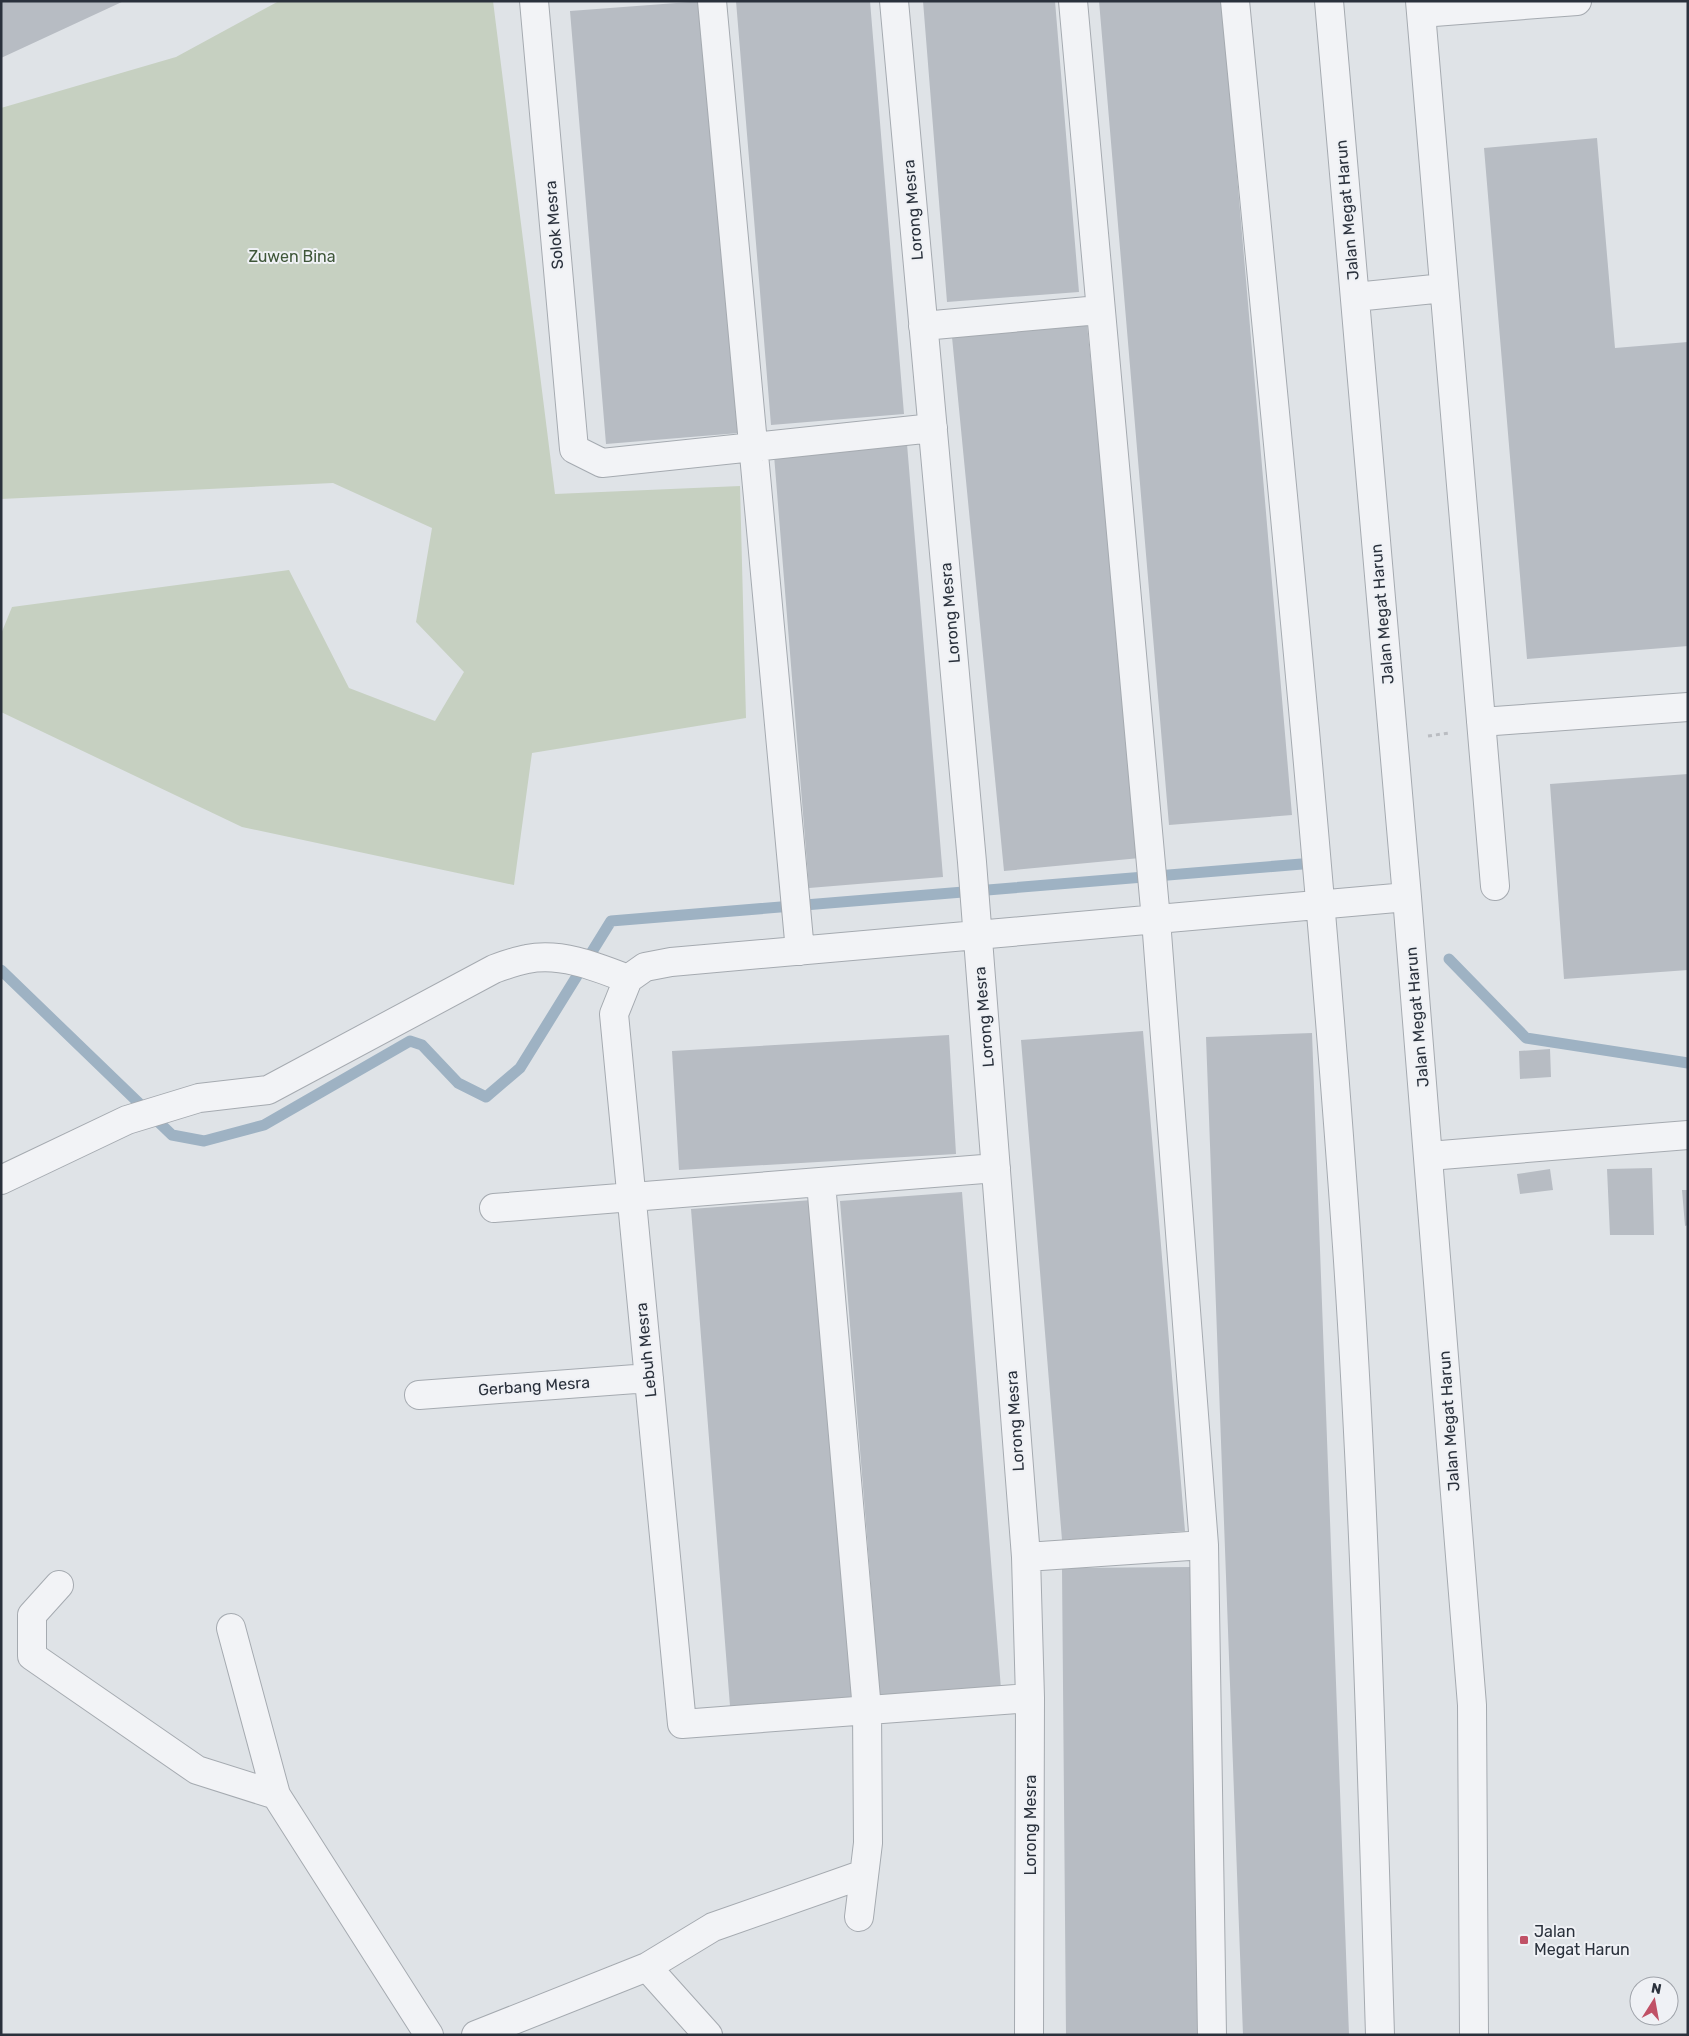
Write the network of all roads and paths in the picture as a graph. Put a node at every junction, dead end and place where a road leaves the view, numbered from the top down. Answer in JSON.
{"nodes":[{"id":1,"x":534,"y":1,"type":"edge"},
{"id":2,"x":712,"y":1,"type":"edge"},
{"id":3,"x":894,"y":1,"type":"edge"},
{"id":4,"x":1073,"y":1,"type":"edge"},
{"id":5,"x":1235,"y":1,"type":"edge"},
{"id":6,"x":1329,"y":1,"type":"edge"},
{"id":7,"x":1577,"y":1,"type":"edge"},
{"id":8,"x":1420,"y":7,"type":"edge"},
{"id":9,"x":1444,"y":288,"type":"junction"},
{"id":10,"x":1355,"y":297,"type":"junction"},
{"id":11,"x":1099,"y":310,"type":"junction"},
{"id":12,"x":923,"y":326,"type":"junction"},
{"id":13,"x":933,"y":428,"type":"junction"},
{"id":14,"x":754,"y":447,"type":"junction"},
{"id":15,"x":1688,"y":706,"type":"edge"},
{"id":16,"x":1481,"y":726,"type":"junction"},
{"id":17,"x":1393,"y":741,"type":"junction"},
{"id":18,"x":1495,"y":886,"type":"dead end"},
{"id":19,"x":1407,"y":897,"type":"junction"},
{"id":20,"x":1321,"y":905,"type":"junction"},
{"id":21,"x":1156,"y":920,"type":"junction"},
{"id":22,"x":977,"y":936,"type":"junction"},
{"id":23,"x":800,"y":952,"type":"junction"},
{"id":24,"x":628,"y":979,"type":"junction"},
{"id":25,"x":1688,"y":1134,"type":"edge"},
{"id":26,"x":1429,"y":1156,"type":"junction"},
{"id":27,"x":996,"y":1168,"type":"junction"},
{"id":28,"x":1,"y":1180,"type":"edge"},
{"id":29,"x":822,"y":1183,"type":"junction"},
{"id":30,"x":632,"y":1198,"type":"junction"},
{"id":31,"x":494,"y":1208,"type":"dead end"},
{"id":32,"x":649,"y":1378,"type":"junction"},
{"id":33,"x":419,"y":1395,"type":"dead end"},
{"id":34,"x":1204,"y":1545,"type":"junction"},
{"id":35,"x":1026,"y":1557,"type":"junction"},
{"id":36,"x":58,"y":1585,"type":"dead end"},
{"id":37,"x":231,"y":1628,"type":"dead end"},
{"id":38,"x":1030,"y":1698,"type":"junction"},
{"id":39,"x":867,"y":1710,"type":"junction"},
{"id":40,"x":276,"y":1795,"type":"junction"},
{"id":41,"x":864,"y":1874,"type":"junction"},
{"id":42,"x":859,"y":1917,"type":"dead end"},
{"id":43,"x":647,"y":1967,"type":"junction"},
{"id":44,"x":429,"y":2035,"type":"edge"},
{"id":45,"x":476,"y":2035,"type":"edge"},
{"id":46,"x":708,"y":2035,"type":"edge"},
{"id":47,"x":1029,"y":2035,"type":"edge"},
{"id":48,"x":1212,"y":2035,"type":"edge"},
{"id":49,"x":1380,"y":2035,"type":"edge"},
{"id":50,"x":1474,"y":2035,"type":"edge"}],
"edges":[{"from":1,"to":14,"type":"street","name":"Solok Mesra"},
{"from":2,"to":14,"type":"street"},
{"from":3,"to":12,"type":"street","name":"Lorong Mesra"},
{"from":4,"to":11,"type":"street"},
{"from":5,"to":20,"type":"street"},
{"from":6,"to":10,"type":"street","name":"Jalan Megat Harun"},
{"from":7,"to":8,"type":"street"},
{"from":8,"to":9,"type":"street"},
{"from":9,"to":10,"type":"street"},
{"from":9,"to":16,"type":"street"},
{"from":10,"to":17,"type":"street","name":"Jalan Megat Harun"},
{"from":11,"to":12,"type":"street"},
{"from":11,"to":21,"type":"street"},
{"from":12,"to":13,"type":"street","name":"Lorong Mesra"},
{"from":13,"to":14,"type":"street"},
{"from":13,"to":22,"type":"street","name":"Lorong Mesra"},
{"from":14,"to":23,"type":"street"},
{"from":15,"to":16,"type":"street"},
{"from":16,"to":17,"type":"path"},
{"from":16,"to":18,"type":"street"},
{"from":17,"to":19,"type":"street","name":"Jalan Megat Harun"},
{"from":19,"to":20,"type":"street"},
{"from":19,"to":26,"type":"street","name":"Jalan Megat Harun"},
{"from":20,"to":21,"type":"street"},
{"from":20,"to":49,"type":"street"},
{"from":21,"to":22,"type":"street"},
{"from":21,"to":34,"type":"street"},
{"from":22,"to":23,"type":"street"},
{"from":22,"to":27,"type":"street","name":"Lorong Mesra"},
{"from":23,"to":24,"type":"street"},
{"from":24,"to":28,"type":"street"},
{"from":24,"to":30,"type":"street","name":"Lebuh Mesra"},
{"from":25,"to":26,"type":"street"},
{"from":26,"to":50,"type":"street","name":"Jalan Megat Harun"},
{"from":27,"to":29,"type":"street"},
{"from":27,"to":35,"type":"street","name":"Lorong Mesra"},
{"from":29,"to":30,"type":"street"},
{"from":29,"to":39,"type":"street"},
{"from":30,"to":31,"type":"street"},
{"from":30,"to":32,"type":"street","name":"Lebuh Mesra"},
{"from":32,"to":33,"type":"street","name":"Gerbang Mesra"},
{"from":32,"to":39,"type":"street","name":"Lebuh Mesra"},
{"from":34,"to":35,"type":"street"},
{"from":34,"to":48,"type":"street"},
{"from":35,"to":38,"type":"street","name":"Lorong Mesra"},
{"from":36,"to":40,"type":"street"},
{"from":37,"to":40,"type":"street"},
{"from":38,"to":39,"type":"street"},
{"from":38,"to":47,"type":"street","name":"Lorong Mesra"},
{"from":39,"to":41,"type":"street"},
{"from":40,"to":44,"type":"street"},
{"from":41,"to":42,"type":"street"},
{"from":41,"to":43,"type":"street"},
{"from":43,"to":45,"type":"street"},
{"from":43,"to":46,"type":"street"}]}
